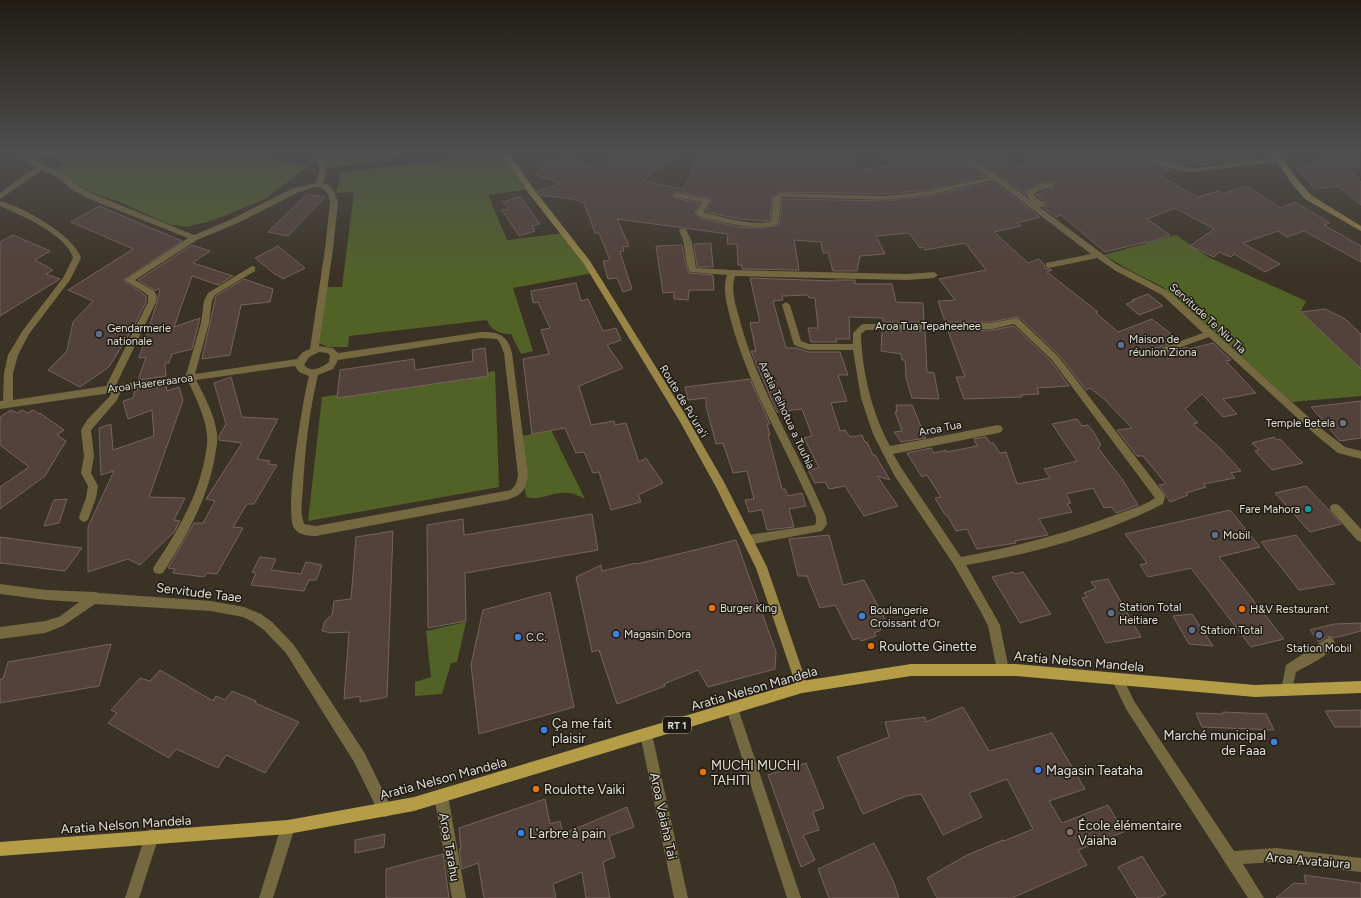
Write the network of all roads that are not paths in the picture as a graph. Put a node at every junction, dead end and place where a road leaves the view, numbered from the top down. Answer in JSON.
{"nodes":[{"id":1,"x":85,"y":193,"type":"edge"},
{"id":2,"x":290,"y":193,"type":"edge"},
{"id":3,"x":330,"y":193,"type":"edge"},
{"id":4,"x":532,"y":193,"type":"edge"},
{"id":5,"x":928,"y":193,"type":"edge"},
{"id":6,"x":1015,"y":193,"type":"edge"},
{"id":7,"x":1030,"y":193,"type":"edge"},
{"id":8,"x":1304,"y":193,"type":"edge"},
{"id":9,"x":676,"y":194,"type":"dead end"},
{"id":10,"x":0,"y":203,"type":"edge"},
{"id":11,"x":1043,"y":214,"type":"junction"},
{"id":12,"x":1361,"y":229,"type":"edge"},
{"id":13,"x":683,"y":231,"type":"dead end"},
{"id":14,"x":194,"y":238,"type":"junction"},
{"id":15,"x":1097,"y":255,"type":"junction"},
{"id":16,"x":1048,"y":265,"type":"dead end"},
{"id":17,"x":252,"y":268,"type":"dead end"},
{"id":18,"x":732,"y":273,"type":"junction"},
{"id":19,"x":934,"y":275,"type":"dead end"},
{"id":20,"x":786,"y":305,"type":"dead end"},
{"id":21,"x":1209,"y":334,"type":"junction"},
{"id":22,"x":857,"y":347,"type":"junction"},
{"id":23,"x":314,"y":350,"type":"junction"},
{"id":24,"x":1156,"y":353,"type":"dead end"},
{"id":25,"x":335,"y":357,"type":"junction"},
{"id":26,"x":300,"y":362,"type":"junction"},
{"id":27,"x":314,"y":373,"type":"junction"},
{"id":28,"x":190,"y":378,"type":"junction"},
{"id":29,"x":113,"y":388,"type":"junction"},
{"id":30,"x":4,"y":404,"type":"edge"},
{"id":31,"x":998,"y":429,"type":"dead end"},
{"id":32,"x":886,"y":451,"type":"junction"},
{"id":33,"x":1361,"y":455,"type":"edge"},
{"id":34,"x":1335,"y":508,"type":"dead end"},
{"id":35,"x":84,"y":517,"type":"dead end"},
{"id":36,"x":1361,"y":537,"type":"edge"},
{"id":37,"x":748,"y":540,"type":"junction"},
{"id":38,"x":958,"y":562,"type":"junction"},
{"id":39,"x":159,"y":569,"type":"dead end"},
{"id":40,"x":0,"y":589,"type":"edge"},
{"id":41,"x":95,"y":597,"type":"junction"},
{"id":42,"x":0,"y":632,"type":"edge"},
{"id":43,"x":1329,"y":643,"type":"dead end"},
{"id":44,"x":1003,"y":670,"type":"junction"},
{"id":45,"x":1118,"y":680,"type":"junction"},
{"id":46,"x":802,"y":687,"type":"junction"},
{"id":47,"x":1361,"y":687,"type":"edge"},
{"id":48,"x":1287,"y":690,"type":"junction"},
{"id":49,"x":732,"y":708,"type":"junction"},
{"id":50,"x":646,"y":734,"type":"junction"},
{"id":51,"x":441,"y":796,"type":"junction"},
{"id":52,"x":385,"y":810,"type":"junction"},
{"id":53,"x":288,"y":827,"type":"junction"},
{"id":54,"x":152,"y":836,"type":"junction"},
{"id":55,"x":0,"y":848,"type":"edge"},
{"id":56,"x":1231,"y":858,"type":"junction"},
{"id":57,"x":1361,"y":865,"type":"edge"},
{"id":58,"x":132,"y":898,"type":"edge"},
{"id":59,"x":266,"y":898,"type":"edge"},
{"id":60,"x":459,"y":898,"type":"edge"},
{"id":61,"x":681,"y":898,"type":"edge"},
{"id":62,"x":794,"y":898,"type":"edge"},
{"id":63,"x":1257,"y":898,"type":"edge"}],
"edges":[{"from":1,"to":14,"type":"street"},
{"from":2,"to":14,"type":"street"},
{"from":3,"to":23,"type":"street"},
{"from":4,"to":37,"type":"main road","name":"Route de Pu'ura'i"},
{"from":5,"to":9,"type":"street"},
{"from":6,"to":11,"type":"street","name":"Servitude Te Niu Tia"},
{"from":7,"to":11,"type":"street"},
{"from":8,"to":12,"type":"main road"},
{"from":10,"to":30,"type":"street"},
{"from":11,"to":15,"type":"street","name":"Servitude Te Niu Tia"},
{"from":13,"to":18,"type":"street"},
{"from":14,"to":29,"type":"street"},
{"from":15,"to":16,"type":"street"},
{"from":15,"to":21,"type":"street","name":"Servitude Te Niu Tia"},
{"from":17,"to":28,"type":"street"},
{"from":18,"to":19,"type":"street"},
{"from":18,"to":37,"type":"street","name":"Aratia Teihotua a Tuuhia"},
{"from":20,"to":22,"type":"street"},
{"from":21,"to":24,"type":"street"},
{"from":21,"to":33,"type":"street","name":"Servitude Te Niu Tia"},
{"from":22,"to":32,"type":"street","name":"Aroa Tua Tepaheehee"},
{"from":22,"to":38,"type":"street","name":"Aroa Tua Tepaheehee"},
{"from":23,"to":25,"type":"street"},
{"from":23,"to":26,"type":"street"},
{"from":25,"to":27,"type":"street"},
{"from":25,"to":27,"type":"street"},
{"from":26,"to":27,"type":"street"},
{"from":26,"to":28,"type":"street","name":"Aroa Haereraaroa"},
{"from":28,"to":29,"type":"street","name":"Aroa Haereraaroa"},
{"from":28,"to":39,"type":"street"},
{"from":29,"to":30,"type":"street","name":"Aroa Haereraaroa"},
{"from":29,"to":35,"type":"street"},
{"from":31,"to":32,"type":"street","name":"Aroa Tua"},
{"from":32,"to":38,"type":"street","name":"Aroa Tua Tepaheehee"},
{"from":34,"to":36,"type":"street"},
{"from":37,"to":46,"type":"main road","name":"Route de Pu'ura'i"},
{"from":38,"to":44,"type":"street","name":"Aroa Tua Tepaheehee"},
{"from":40,"to":41,"type":"street","name":"Servitude Taae"},
{"from":41,"to":42,"type":"street"},
{"from":41,"to":52,"type":"street","name":"Servitude Taae"},
{"from":43,"to":48,"type":"street"},
{"from":44,"to":45,"type":"main road","name":"Aratia Nelson Mandela","number":"RT 1"},
{"from":44,"to":46,"type":"main road","name":"Aratia Nelson Mandela","number":"RT 1"},
{"from":45,"to":48,"type":"main road","name":"Aratia Nelson Mandela","number":"RT 1"},
{"from":45,"to":56,"type":"street"},
{"from":46,"to":49,"type":"main road","name":"Aratia Nelson Mandela","number":"RT 1"},
{"from":47,"to":48,"type":"main road","name":"Aratia Nelson Mandela","number":"RT 1"},
{"from":49,"to":50,"type":"main road","name":"Aratia Nelson Mandela","number":"RT 1"},
{"from":49,"to":62,"type":"street"},
{"from":50,"to":51,"type":"main road","name":"Aratia Nelson Mandela","number":"RT 1"},
{"from":50,"to":61,"type":"street","name":"Aroa Vaiaha Tai"},
{"from":51,"to":52,"type":"main road","name":"Aratia Nelson Mandela","number":"RT 1"},
{"from":51,"to":60,"type":"street","name":"Aroa Tarahu"},
{"from":52,"to":53,"type":"main road","name":"Aratia Nelson Mandela","number":"RT 1"},
{"from":53,"to":54,"type":"main road","name":"Aratia Nelson Mandela","number":"RT 1"},
{"from":53,"to":59,"type":"street"},
{"from":54,"to":55,"type":"main road","name":"Aratia Nelson Mandela","number":"RT 1"},
{"from":54,"to":58,"type":"street"},
{"from":56,"to":57,"type":"street","name":"Aroa Avataiura"},
{"from":56,"to":63,"type":"street"}]}
